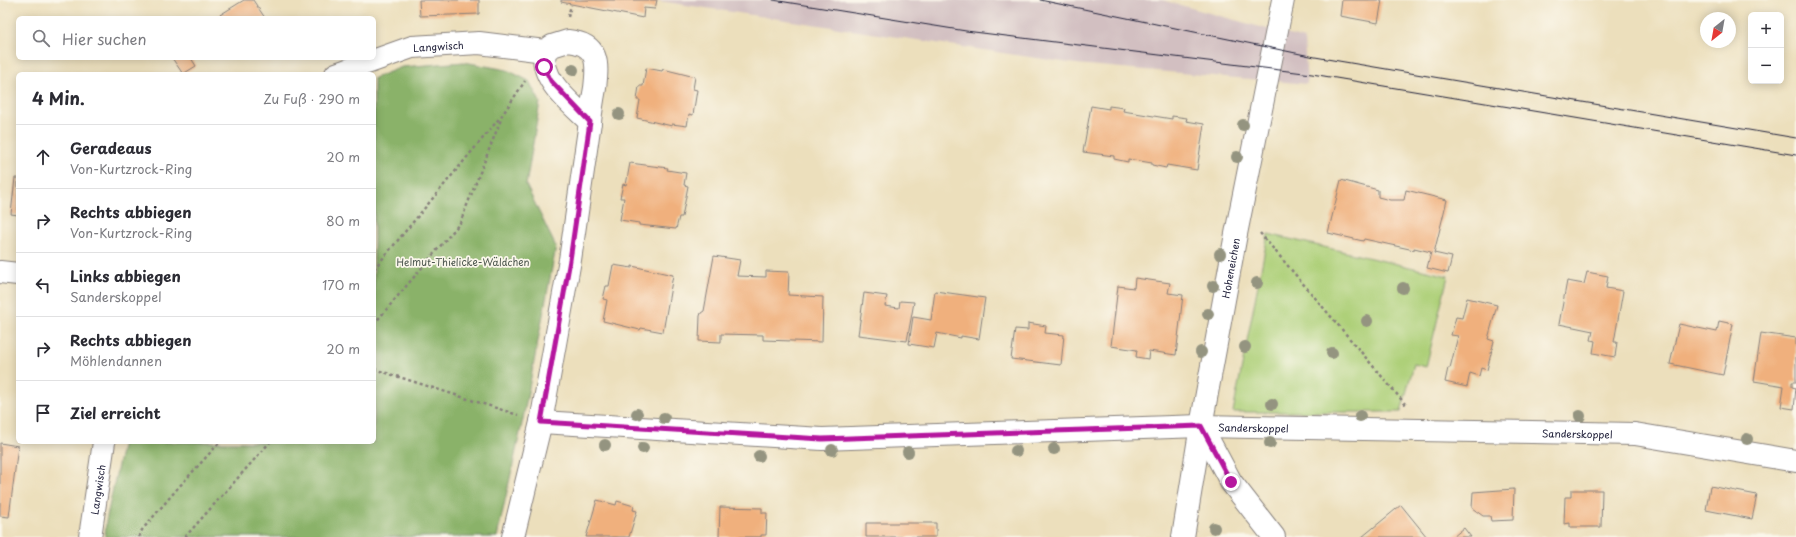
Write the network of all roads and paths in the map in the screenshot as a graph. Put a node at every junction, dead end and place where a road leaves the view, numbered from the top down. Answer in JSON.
{"nodes":[{"id":1,"x":1283,"y":0,"type":"edge"},
{"id":2,"x":545,"y":51,"type":"junction"},
{"id":3,"x":375,"y":60,"type":"edge"},
{"id":4,"x":376,"y":60,"type":"edge"},
{"id":5,"x":342,"y":72,"type":"edge"},
{"id":6,"x":503,"y":114,"type":"junction"},
{"id":7,"x":590,"y":122,"type":"junction"},
{"id":8,"x":1241,"y":210,"type":"junction"},
{"id":9,"x":376,"y":267,"type":"edge"},
{"id":10,"x":0,"y":272,"type":"edge"},
{"id":11,"x":16,"y":274,"type":"edge"},
{"id":12,"x":376,"y":322,"type":"edge"},
{"id":13,"x":376,"y":370,"type":"edge"},
{"id":14,"x":501,"y":410,"type":"dead end"},
{"id":15,"x":541,"y":422,"type":"junction"},
{"id":16,"x":1201,"y":426,"type":"junction"},
{"id":17,"x":1428,"y":431,"type":"junction"},
{"id":18,"x":104,"y":444,"type":"edge"},
{"id":19,"x":218,"y":444,"type":"edge"},
{"id":20,"x":268,"y":444,"type":"edge"},
{"id":21,"x":1796,"y":461,"type":"edge"},
{"id":22,"x":90,"y":537,"type":"edge"},
{"id":23,"x":139,"y":537,"type":"edge"},
{"id":24,"x":185,"y":537,"type":"edge"},
{"id":25,"x":513,"y":537,"type":"edge"},
{"id":26,"x":1183,"y":537,"type":"edge"},
{"id":27,"x":1274,"y":537,"type":"edge"}],
"edges":[{"from":1,"to":8,"type":"street","name":"Hoheneichen"},
{"from":2,"to":4,"type":"street","name":"Langwisch"},
{"from":2,"to":6,"type":"path"},
{"from":2,"to":7,"type":"street"},
{"from":2,"to":7,"type":"street"},
{"from":3,"to":5,"type":"street","name":"Langwisch"},
{"from":6,"to":9,"type":"path"},
{"from":6,"to":12,"type":"path"},
{"from":7,"to":15,"type":"street"},
{"from":8,"to":16,"type":"street","name":"Hoheneichen"},
{"from":8,"to":17,"type":"path"},
{"from":10,"to":11,"type":"street"},
{"from":13,"to":14,"type":"path"},
{"from":15,"to":16,"type":"street","name":"Sanderskoppel"},
{"from":15,"to":25,"type":"street"},
{"from":16,"to":17,"type":"street","name":"Sanderskoppel"},
{"from":16,"to":26,"type":"street","name":"Hoheneichen"},
{"from":16,"to":27,"type":"street"},
{"from":17,"to":21,"type":"street","name":"Sanderskoppel"},
{"from":18,"to":22,"type":"street","name":"Langwisch"},
{"from":19,"to":23,"type":"path"},
{"from":20,"to":24,"type":"path"}]}
